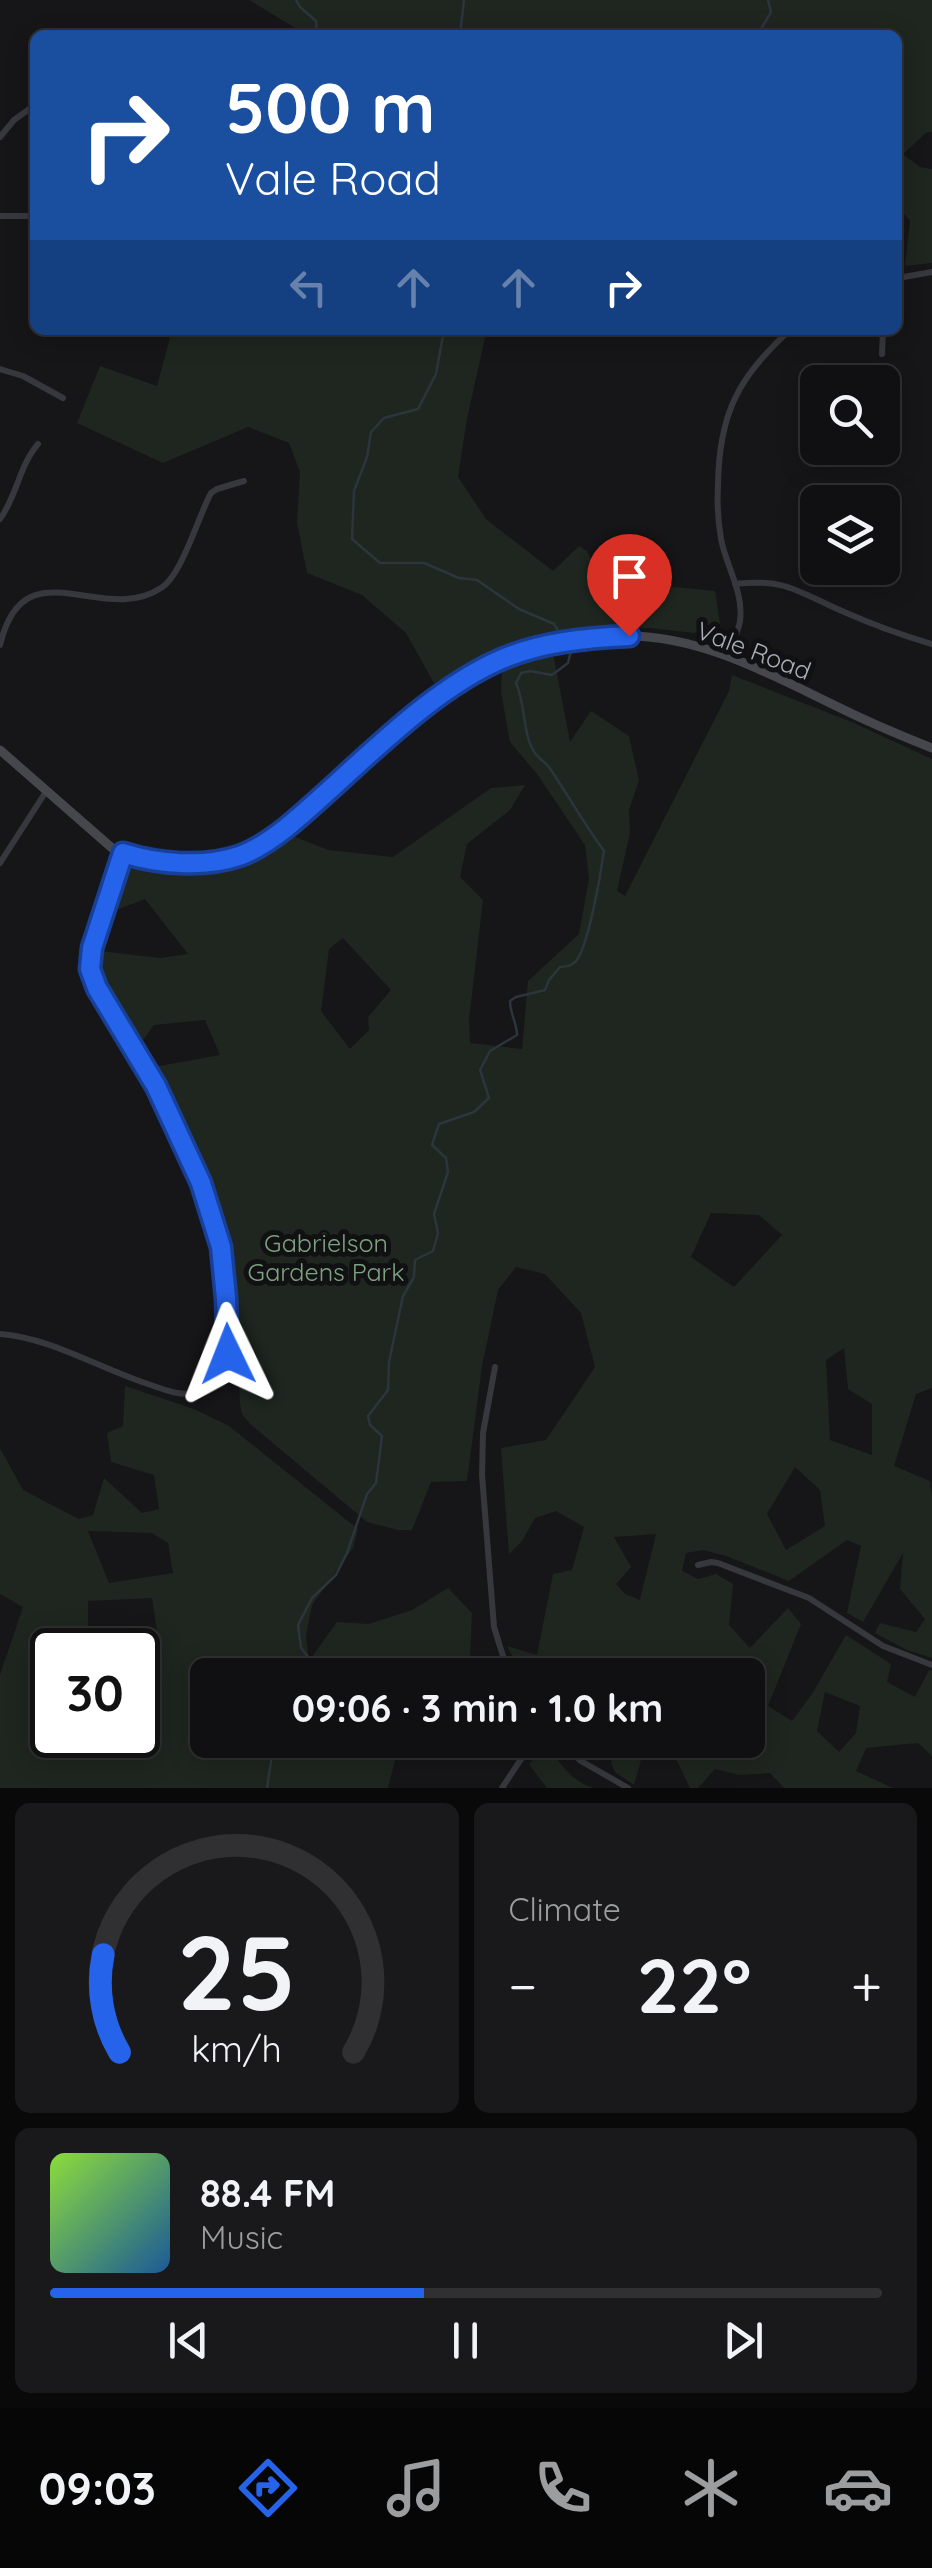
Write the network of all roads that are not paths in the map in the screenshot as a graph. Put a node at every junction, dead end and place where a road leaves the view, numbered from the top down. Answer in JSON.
{"nodes":[{"id":1,"x":30,"y":109,"type":"edge"},
{"id":2,"x":0,"y":137,"type":"edge"},
{"id":3,"x":0,"y":216,"type":"edge"},
{"id":4,"x":30,"y":216,"type":"edge"},
{"id":5,"x":932,"y":272,"type":"edge"},
{"id":6,"x":902,"y":277,"type":"edge"},
{"id":7,"x":785,"y":335,"type":"edge"},
{"id":8,"x":883,"y":335,"type":"edge"},
{"id":9,"x":882,"y":354,"type":"dead end"},
{"id":10,"x":0,"y":369,"type":"edge"},
{"id":11,"x":63,"y":398,"type":"dead end"},
{"id":12,"x":38,"y":444,"type":"dead end"},
{"id":13,"x":244,"y":480,"type":"dead end"},
{"id":14,"x":0,"y":520,"type":"edge"},
{"id":15,"x":736,"y":584,"type":"junction"},
{"id":16,"x":932,"y":644,"type":"edge"},
{"id":17,"x":0,"y":645,"type":"edge"},
{"id":18,"x":728,"y":658,"type":"junction"},
{"id":19,"x":932,"y":748,"type":"edge"},
{"id":20,"x":0,"y":750,"type":"edge"},
{"id":21,"x":47,"y":790,"type":"junction"},
{"id":22,"x":123,"y":853,"type":"junction"},
{"id":23,"x":0,"y":862,"type":"edge"},
{"id":24,"x":0,"y":1334,"type":"edge"},
{"id":25,"x":495,"y":1367,"type":"dead end"},
{"id":26,"x":698,"y":1565,"type":"dead end"},
{"id":27,"x":504,"y":1658,"type":"edge"},
{"id":28,"x":932,"y":1665,"type":"edge"},
{"id":29,"x":521,"y":1758,"type":"edge"},
{"id":30,"x":578,"y":1758,"type":"edge"},
{"id":31,"x":502,"y":1788,"type":"edge"},
{"id":32,"x":628,"y":1788,"type":"edge"}],
"edges":[{"from":1,"to":2,"type":"street"},
{"from":3,"to":4,"type":"street"},
{"from":5,"to":6,"type":"street"},
{"from":7,"to":15,"type":"street"},
{"from":8,"to":9,"type":"street"},
{"from":10,"to":11,"type":"street"},
{"from":12,"to":14,"type":"street"},
{"from":13,"to":17,"type":"street"},
{"from":15,"to":16,"type":"street"},
{"from":15,"to":18,"type":"street"},
{"from":18,"to":19,"type":"main road","name":"Vale Road"},
{"from":18,"to":22,"type":"main road","name":"Vale Road"},
{"from":20,"to":21,"type":"main road","name":"Vale Road"},
{"from":21,"to":22,"type":"main road","name":"Vale Road"},
{"from":21,"to":23,"type":"street"},
{"from":22,"to":24,"type":"street"},
{"from":25,"to":27,"type":"street"},
{"from":26,"to":28,"type":"street"},
{"from":29,"to":31,"type":"street"},
{"from":30,"to":32,"type":"street"}]}
